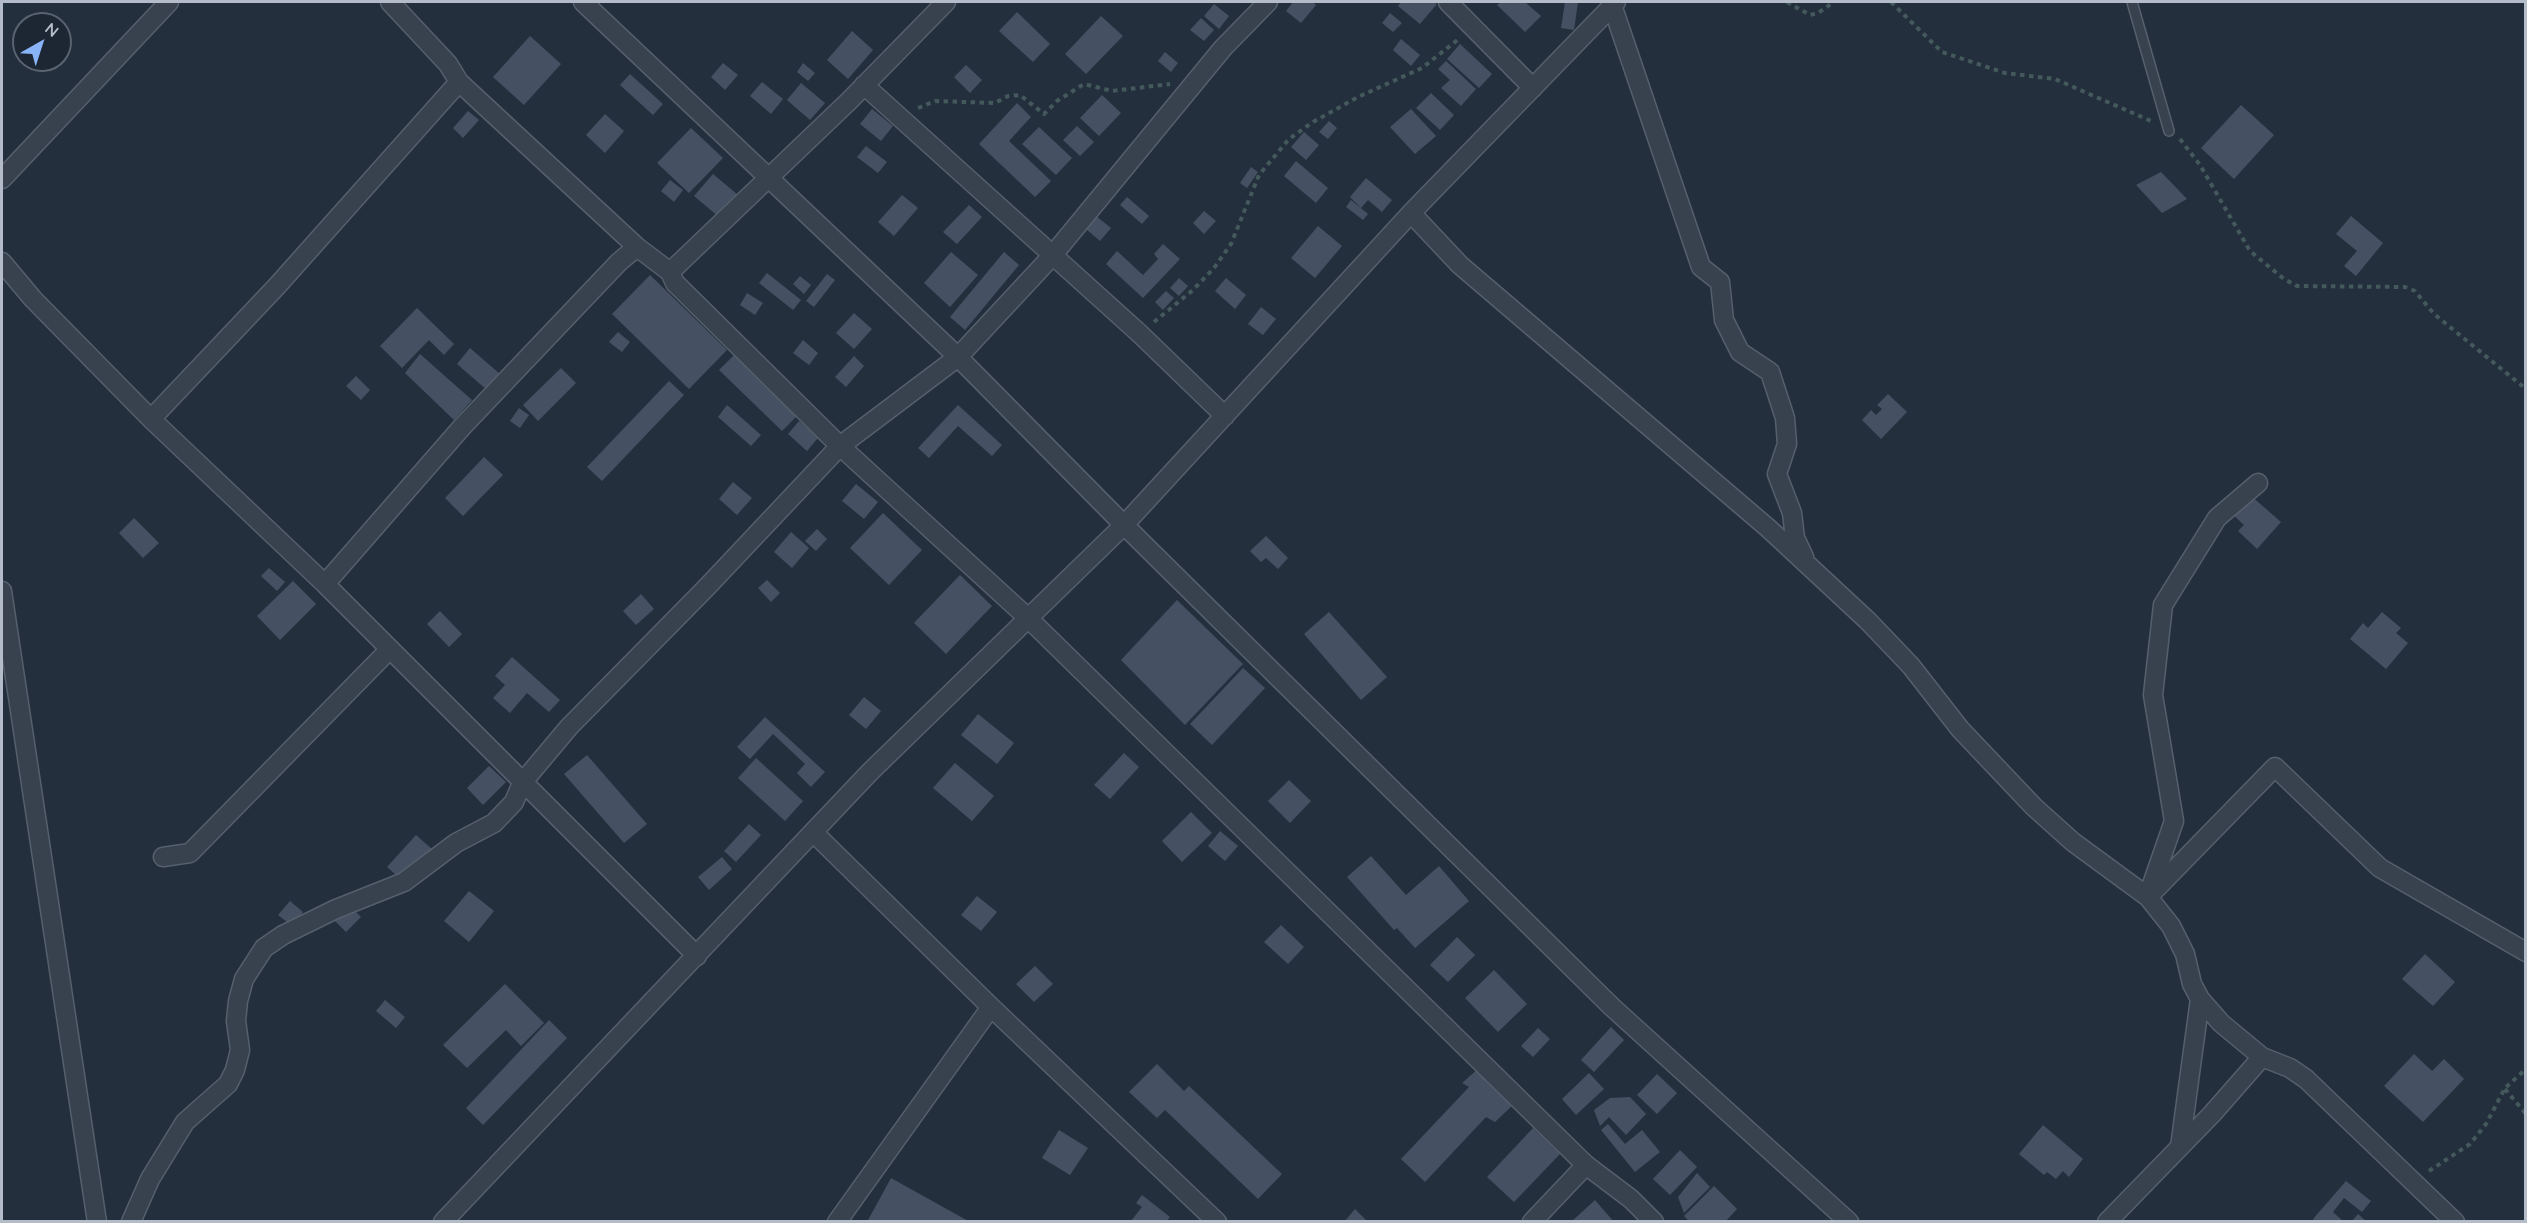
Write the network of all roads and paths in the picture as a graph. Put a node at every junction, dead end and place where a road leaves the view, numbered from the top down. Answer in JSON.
{"nodes":[{"id":1,"x":169,"y":2,"type":"edge"},
{"id":2,"x":390,"y":2,"type":"edge"},
{"id":3,"x":583,"y":2,"type":"edge"},
{"id":4,"x":946,"y":2,"type":"edge"},
{"id":5,"x":1268,"y":2,"type":"edge"},
{"id":6,"x":1448,"y":2,"type":"edge"},
{"id":7,"x":1787,"y":2,"type":"edge"},
{"id":8,"x":1834,"y":2,"type":"edge"},
{"id":9,"x":1891,"y":2,"type":"edge"},
{"id":10,"x":2132,"y":2,"type":"edge"},
{"id":11,"x":1614,"y":3,"type":"edge"},
{"id":12,"x":1487,"y":40,"type":"junction"},
{"id":13,"x":459,"y":82,"type":"junction"},
{"id":14,"x":864,"y":84,"type":"junction"},
{"id":15,"x":1174,"y":84,"type":"dead end"},
{"id":16,"x":1533,"y":88,"type":"junction"},
{"id":17,"x":903,"y":120,"type":"junction"},
{"id":18,"x":2169,"y":131,"type":"junction"},
{"id":19,"x":769,"y":176,"type":"junction"},
{"id":20,"x":2,"y":179,"type":"edge"},
{"id":21,"x":1411,"y":213,"type":"junction"},
{"id":22,"x":637,"y":247,"type":"junction"},
{"id":23,"x":1052,"y":256,"type":"junction"},
{"id":24,"x":2,"y":262,"type":"edge"},
{"id":25,"x":670,"y":272,"type":"junction"},
{"id":26,"x":1139,"y":333,"type":"junction"},
{"id":27,"x":958,"y":357,"type":"junction"},
{"id":28,"x":2526,"y":389,"type":"edge"},
{"id":29,"x":1225,"y":416,"type":"junction"},
{"id":30,"x":151,"y":419,"type":"junction"},
{"id":31,"x":840,"y":446,"type":"junction"},
{"id":32,"x":2258,"y":483,"type":"dead end"},
{"id":33,"x":1124,"y":525,"type":"junction"},
{"id":34,"x":1808,"y":564,"type":"junction"},
{"id":35,"x":325,"y":584,"type":"junction"},
{"id":36,"x":2,"y":591,"type":"edge"},
{"id":37,"x":1028,"y":618,"type":"junction"},
{"id":38,"x":389,"y":650,"type":"junction"},
{"id":39,"x":522,"y":783,"type":"junction"},
{"id":40,"x":814,"y":833,"type":"junction"},
{"id":41,"x":163,"y":858,"type":"dead end"},
{"id":42,"x":2148,"y":897,"type":"junction"},
{"id":43,"x":2526,"y":952,"type":"edge"},
{"id":44,"x":697,"y":956,"type":"junction"},
{"id":45,"x":2200,"y":999,"type":"junction"},
{"id":46,"x":991,"y":1007,"type":"junction"},
{"id":47,"x":2262,"y":1057,"type":"junction"},
{"id":48,"x":2526,"y":1070,"type":"edge"},
{"id":49,"x":2505,"y":1088,"type":"junction"},
{"id":50,"x":2526,"y":1114,"type":"edge"},
{"id":51,"x":2180,"y":1147,"type":"junction"},
{"id":52,"x":1586,"y":1165,"type":"junction"},
{"id":53,"x":2414,"y":1182,"type":"junction"},
{"id":54,"x":97,"y":1221,"type":"edge"},
{"id":55,"x":131,"y":1221,"type":"edge"},
{"id":56,"x":443,"y":1221,"type":"edge"},
{"id":57,"x":837,"y":1221,"type":"edge"},
{"id":58,"x":1216,"y":1221,"type":"edge"},
{"id":59,"x":1532,"y":1221,"type":"edge"},
{"id":60,"x":1654,"y":1221,"type":"edge"},
{"id":61,"x":1849,"y":1221,"type":"edge"},
{"id":62,"x":2107,"y":1221,"type":"edge"},
{"id":63,"x":2454,"y":1221,"type":"edge"}],
"edges":[{"from":1,"to":20,"type":"street"},
{"from":2,"to":13,"type":"street"},
{"from":3,"to":19,"type":"street"},
{"from":4,"to":14,"type":"street"},
{"from":5,"to":23,"type":"street"},
{"from":6,"to":12,"type":"street"},
{"from":7,"to":8,"type":"path"},
{"from":9,"to":18,"type":"path"},
{"from":10,"to":18,"type":"lane"},
{"from":11,"to":16,"type":"street"},
{"from":11,"to":34,"type":"street"},
{"from":12,"to":16,"type":"street"},
{"from":12,"to":26,"type":"path"},
{"from":13,"to":22,"type":"street"},
{"from":13,"to":30,"type":"street"},
{"from":14,"to":17,"type":"street"},
{"from":14,"to":19,"type":"street"},
{"from":15,"to":17,"type":"path"},
{"from":16,"to":21,"type":"street"},
{"from":17,"to":23,"type":"street"},
{"from":18,"to":28,"type":"path"},
{"from":19,"to":25,"type":"street"},
{"from":19,"to":27,"type":"street"},
{"from":21,"to":29,"type":"street"},
{"from":21,"to":34,"type":"street"},
{"from":22,"to":25,"type":"street"},
{"from":22,"to":35,"type":"street"},
{"from":23,"to":26,"type":"street"},
{"from":23,"to":27,"type":"street"},
{"from":24,"to":30,"type":"street"},
{"from":25,"to":31,"type":"street"},
{"from":26,"to":29,"type":"street"},
{"from":27,"to":31,"type":"street"},
{"from":27,"to":33,"type":"street"},
{"from":29,"to":33,"type":"street"},
{"from":30,"to":35,"type":"street"},
{"from":31,"to":37,"type":"street"},
{"from":31,"to":39,"type":"street"},
{"from":32,"to":42,"type":"street"},
{"from":33,"to":37,"type":"street"},
{"from":33,"to":61,"type":"street"},
{"from":34,"to":42,"type":"street"},
{"from":35,"to":38,"type":"street"},
{"from":36,"to":54,"type":"street"},
{"from":37,"to":40,"type":"street"},
{"from":37,"to":52,"type":"street"},
{"from":38,"to":39,"type":"street"},
{"from":38,"to":41,"type":"street"},
{"from":39,"to":44,"type":"street"},
{"from":39,"to":55,"type":"street"},
{"from":40,"to":44,"type":"street"},
{"from":40,"to":46,"type":"street"},
{"from":42,"to":43,"type":"street"},
{"from":42,"to":45,"type":"street"},
{"from":44,"to":56,"type":"street"},
{"from":45,"to":47,"type":"street"},
{"from":45,"to":51,"type":"street"},
{"from":46,"to":57,"type":"street"},
{"from":46,"to":58,"type":"street"},
{"from":47,"to":51,"type":"street"},
{"from":47,"to":53,"type":"street"},
{"from":48,"to":49,"type":"path"},
{"from":49,"to":50,"type":"path"},
{"from":49,"to":53,"type":"path"},
{"from":51,"to":62,"type":"street"},
{"from":52,"to":59,"type":"street"},
{"from":52,"to":60,"type":"street"},
{"from":53,"to":63,"type":"street"}]}
